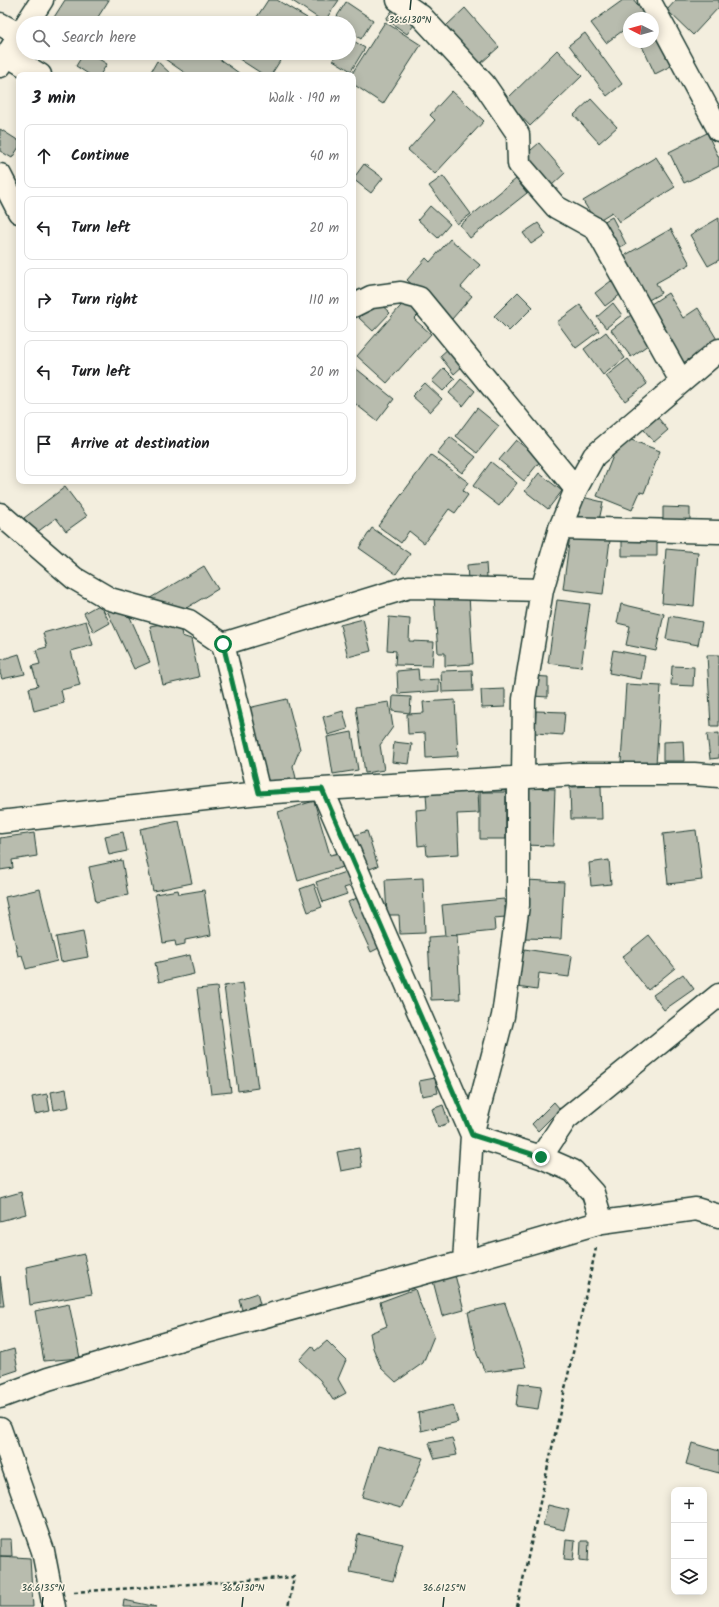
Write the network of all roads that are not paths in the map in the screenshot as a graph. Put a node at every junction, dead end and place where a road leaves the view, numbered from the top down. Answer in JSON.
{"nodes":[{"id":1,"x":42,"y":0,"type":"edge"},
{"id":2,"x":398,"y":0,"type":"edge"},
{"id":3,"x":649,"y":0,"type":"edge"},
{"id":4,"x":32,"y":16,"type":"edge"},
{"id":5,"x":0,"y":24,"type":"edge"},
{"id":6,"x":16,"y":27,"type":"edge"},
{"id":7,"x":16,"y":41,"type":"edge"},
{"id":8,"x":4,"y":60,"type":"edge"},
{"id":9,"x":33,"y":72,"type":"edge"},
{"id":10,"x":719,"y":130,"type":"edge"},
{"id":11,"x":0,"y":175,"type":"edge"},
{"id":12,"x":16,"y":206,"type":"edge"},
{"id":13,"x":356,"y":304,"type":"edge"},
{"id":14,"x":719,"y":350,"type":"edge"},
{"id":15,"x":681,"y":381,"type":"junction"},
{"id":16,"x":576,"y":489,"type":"junction"},
{"id":17,"x":0,"y":514,"type":"edge"},
{"id":18,"x":560,"y":528,"type":"junction"},
{"id":19,"x":719,"y":532,"type":"edge"},
{"id":20,"x":542,"y":590,"type":"junction"},
{"id":21,"x":223,"y":644,"type":"junction"},
{"id":22,"x":719,"y":776,"type":"edge"},
{"id":23,"x":520,"y":777,"type":"junction"},
{"id":24,"x":322,"y":789,"type":"junction"},
{"id":25,"x":259,"y":793,"type":"junction"},
{"id":26,"x":0,"y":822,"type":"edge"},
{"id":27,"x":719,"y":995,"type":"edge"},
{"id":28,"x":472,"y":1135,"type":"junction"},
{"id":29,"x":541,"y":1157,"type":"junction"},
{"id":30,"x":719,"y":1216,"type":"edge"},
{"id":31,"x":602,"y":1222,"type":"junction"},
{"id":32,"x":464,"y":1262,"type":"junction"},
{"id":33,"x":0,"y":1397,"type":"edge"},
{"id":34,"x":0,"y":1430,"type":"edge"},
{"id":35,"x":53,"y":1600,"type":"edge"}],
"edges":[{"from":1,"to":4,"type":"street"},
{"from":2,"to":15,"type":"street"},
{"from":3,"to":10,"type":"street"},
{"from":5,"to":6,"type":"street"},
{"from":7,"to":8,"type":"street"},
{"from":8,"to":9,"type":"street"},
{"from":11,"to":12,"type":"street"},
{"from":13,"to":16,"type":"street"},
{"from":14,"to":15,"type":"street"},
{"from":15,"to":16,"type":"street"},
{"from":16,"to":18,"type":"street"},
{"from":17,"to":21,"type":"street"},
{"from":18,"to":19,"type":"street"},
{"from":18,"to":20,"type":"street"},
{"from":20,"to":21,"type":"street"},
{"from":20,"to":23,"type":"street"},
{"from":21,"to":25,"type":"street"},
{"from":22,"to":23,"type":"street"},
{"from":23,"to":24,"type":"street"},
{"from":23,"to":28,"type":"street"},
{"from":24,"to":25,"type":"street"},
{"from":24,"to":28,"type":"street"},
{"from":25,"to":26,"type":"street"},
{"from":27,"to":29,"type":"street"},
{"from":28,"to":29,"type":"street"},
{"from":28,"to":32,"type":"street"},
{"from":29,"to":31,"type":"street"},
{"from":30,"to":31,"type":"street"},
{"from":31,"to":32,"type":"street"},
{"from":32,"to":33,"type":"street"},
{"from":34,"to":35,"type":"street"}]}
